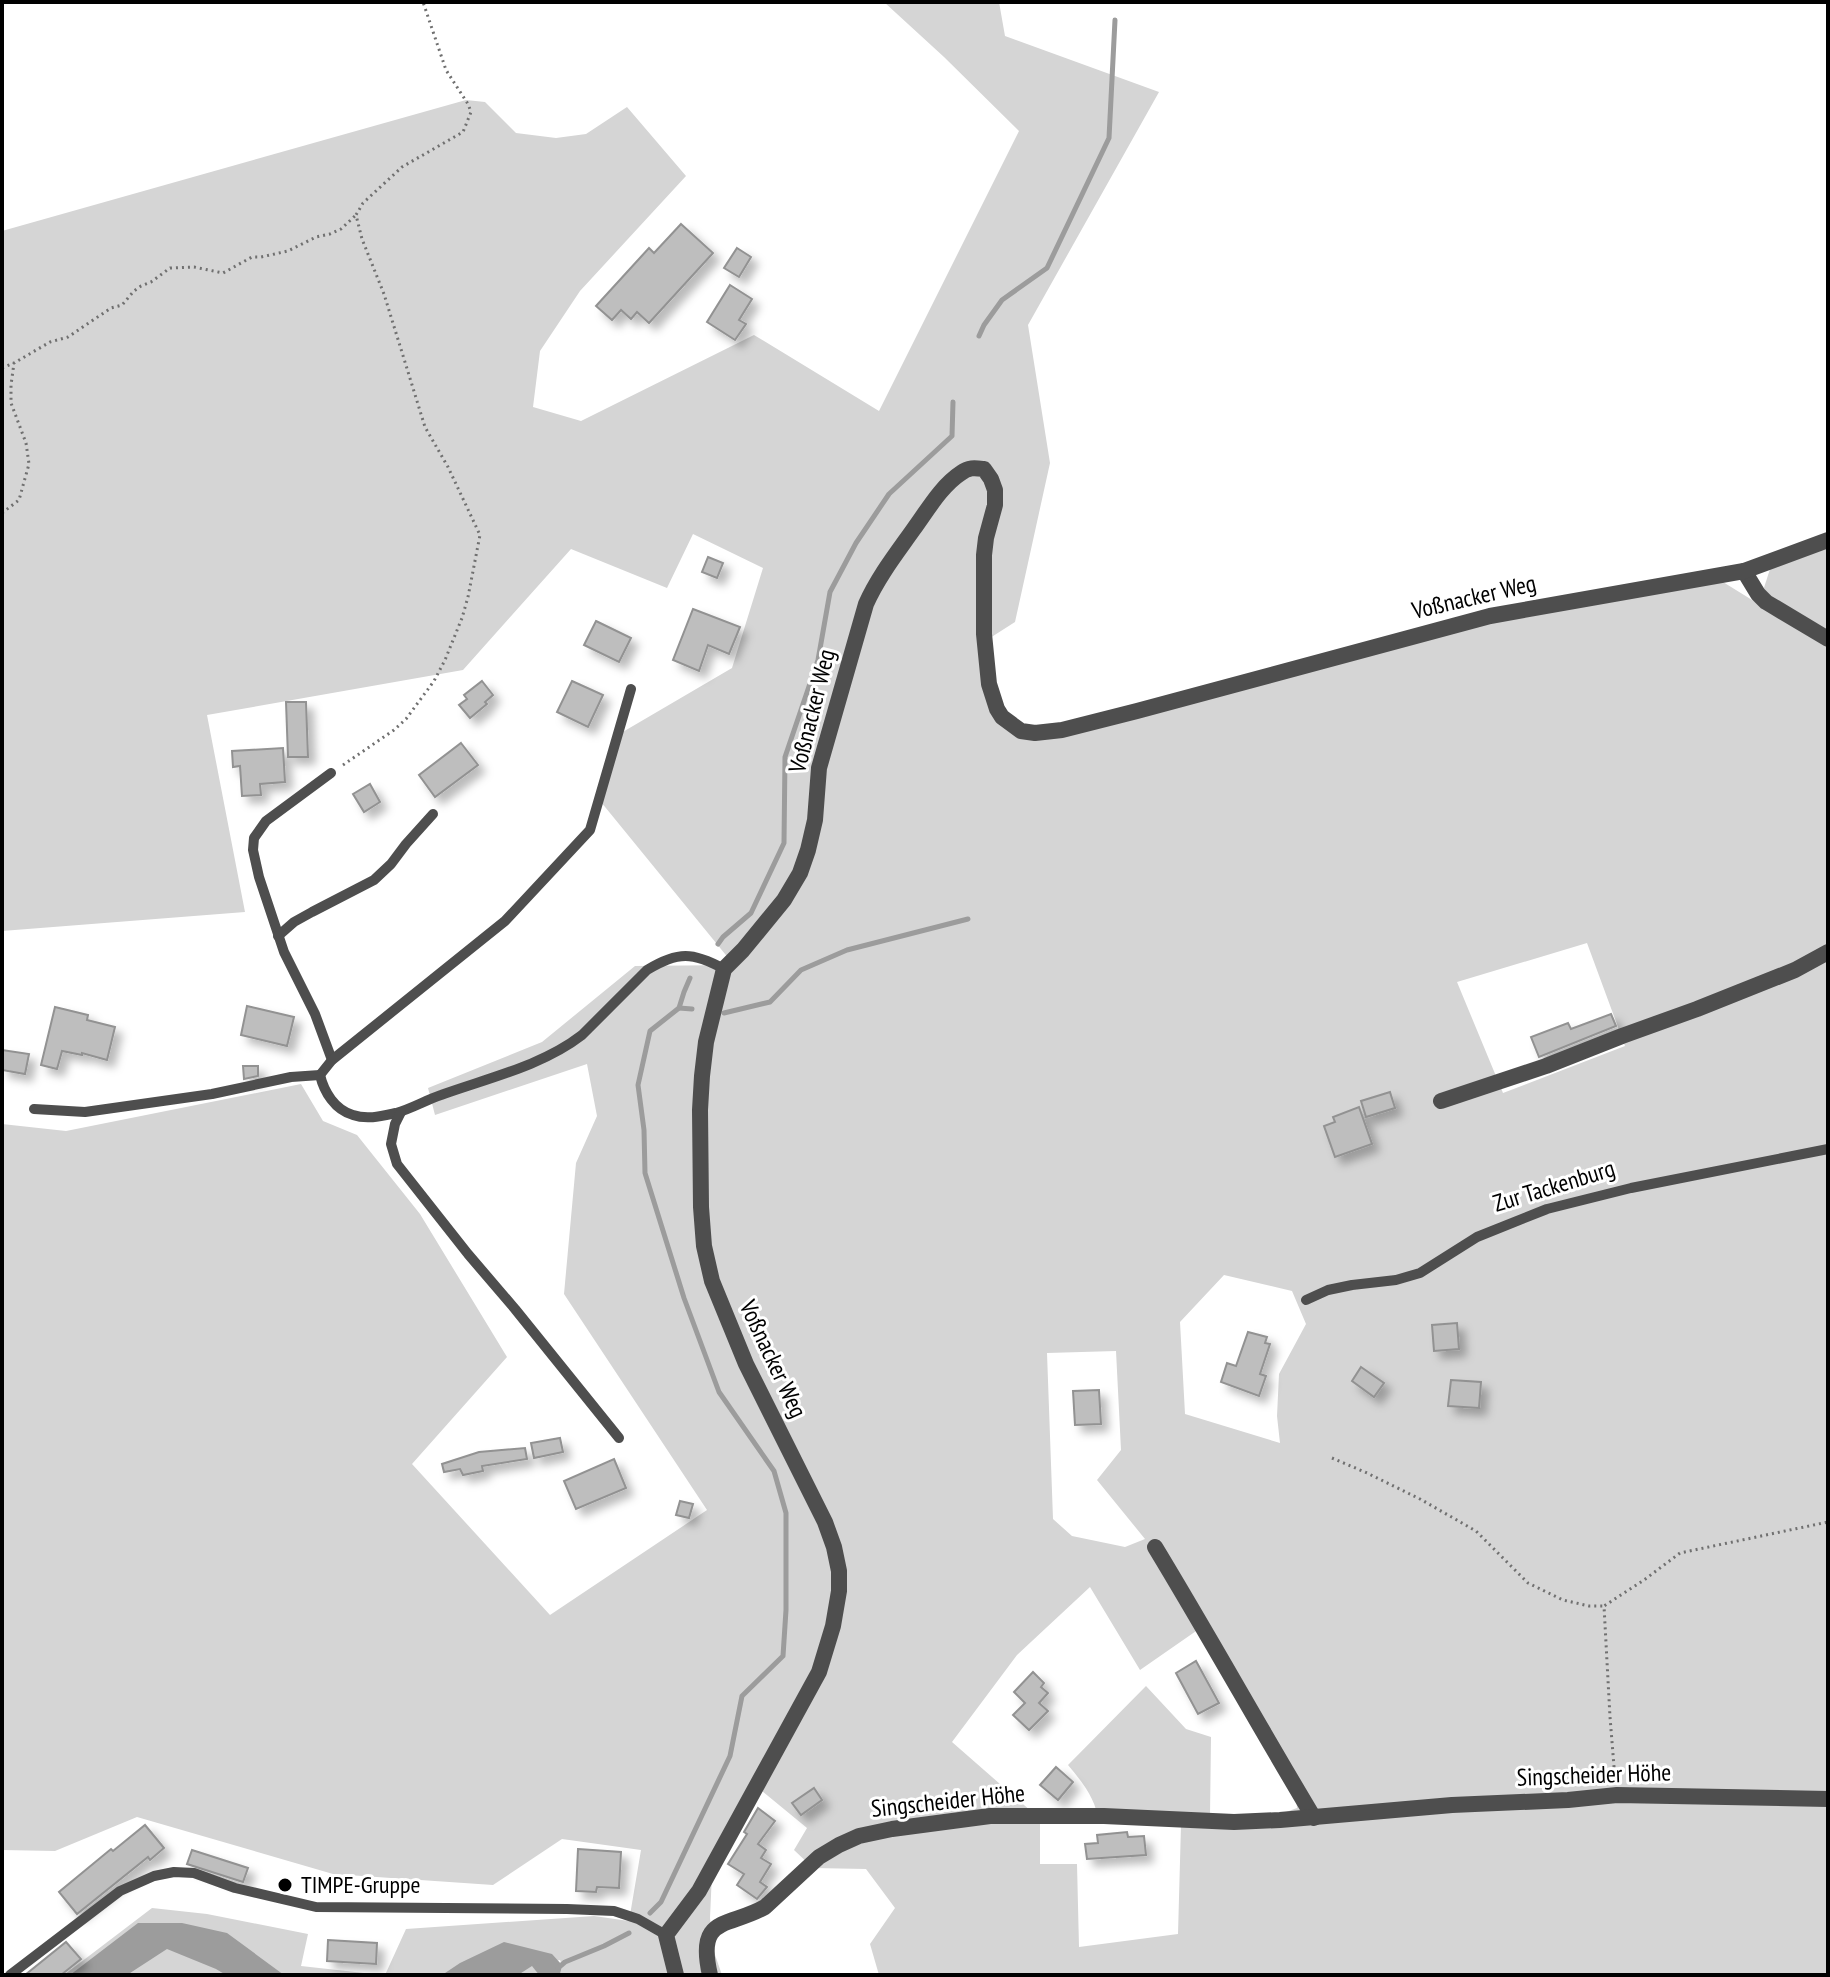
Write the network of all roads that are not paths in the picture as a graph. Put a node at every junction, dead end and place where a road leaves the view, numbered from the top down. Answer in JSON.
{"nodes":[{"id":1,"x":1828,"y":540,"type":"edge"},
{"id":2,"x":1744,"y":571,"type":"junction"},
{"id":3,"x":1828,"y":639,"type":"edge"},
{"id":4,"x":631,"y":689,"type":"dead end"},
{"id":5,"x":331,"y":773,"type":"road end"},
{"id":6,"x":433,"y":814,"type":"dead end"},
{"id":7,"x":278,"y":936,"type":"junction"},
{"id":8,"x":1828,"y":952,"type":"edge"},
{"id":9,"x":724,"y":969,"type":"junction"},
{"id":10,"x":332,"y":1060,"type":"junction"},
{"id":11,"x":320,"y":1075,"type":"junction"},
{"id":12,"x":1441,"y":1101,"type":"dead end"},
{"id":13,"x":34,"y":1109,"type":"dead end"},
{"id":14,"x":401,"y":1112,"type":"junction"},
{"id":15,"x":1828,"y":1149,"type":"edge"},
{"id":16,"x":1306,"y":1300,"type":"dead end"},
{"id":17,"x":619,"y":1438,"type":"dead end"},
{"id":18,"x":1155,"y":1547,"type":"dead end"},
{"id":19,"x":1828,"y":1799,"type":"edge"},
{"id":20,"x":1314,"y":1818,"type":"junction"},
{"id":21,"x":666,"y":1935,"type":"junction"},
{"id":22,"x":10,"y":1975,"type":"edge"},
{"id":23,"x":676,"y":1975,"type":"edge"},
{"id":24,"x":710,"y":1975,"type":"edge"}],
"edges":[{"from":1,"to":2,"type":"street"},
{"from":2,"to":3,"type":"street"},
{"from":2,"to":9,"type":"street","name":"Voßnacker Weg"},
{"from":4,"to":10,"type":"lane"},
{"from":5,"to":7,"type":"lane"},
{"from":6,"to":7,"type":"lane"},
{"from":7,"to":10,"type":"lane"},
{"from":8,"to":12,"type":"street"},
{"from":9,"to":14,"type":"lane"},
{"from":9,"to":21,"type":"street","name":"Voßnacker Weg"},
{"from":10,"to":11,"type":"lane"},
{"from":11,"to":13,"type":"lane"},
{"from":11,"to":14,"type":"lane"},
{"from":14,"to":17,"type":"lane"},
{"from":15,"to":16,"type":"lane","name":"Zur Tackenburg"},
{"from":18,"to":20,"type":"street"},
{"from":19,"to":20,"type":"street","name":"Singscheider Höhe"},
{"from":20,"to":24,"type":"street","name":"Singscheider Höhe"},
{"from":21,"to":22,"type":"lane"},
{"from":21,"to":23,"type":"street"}]}
